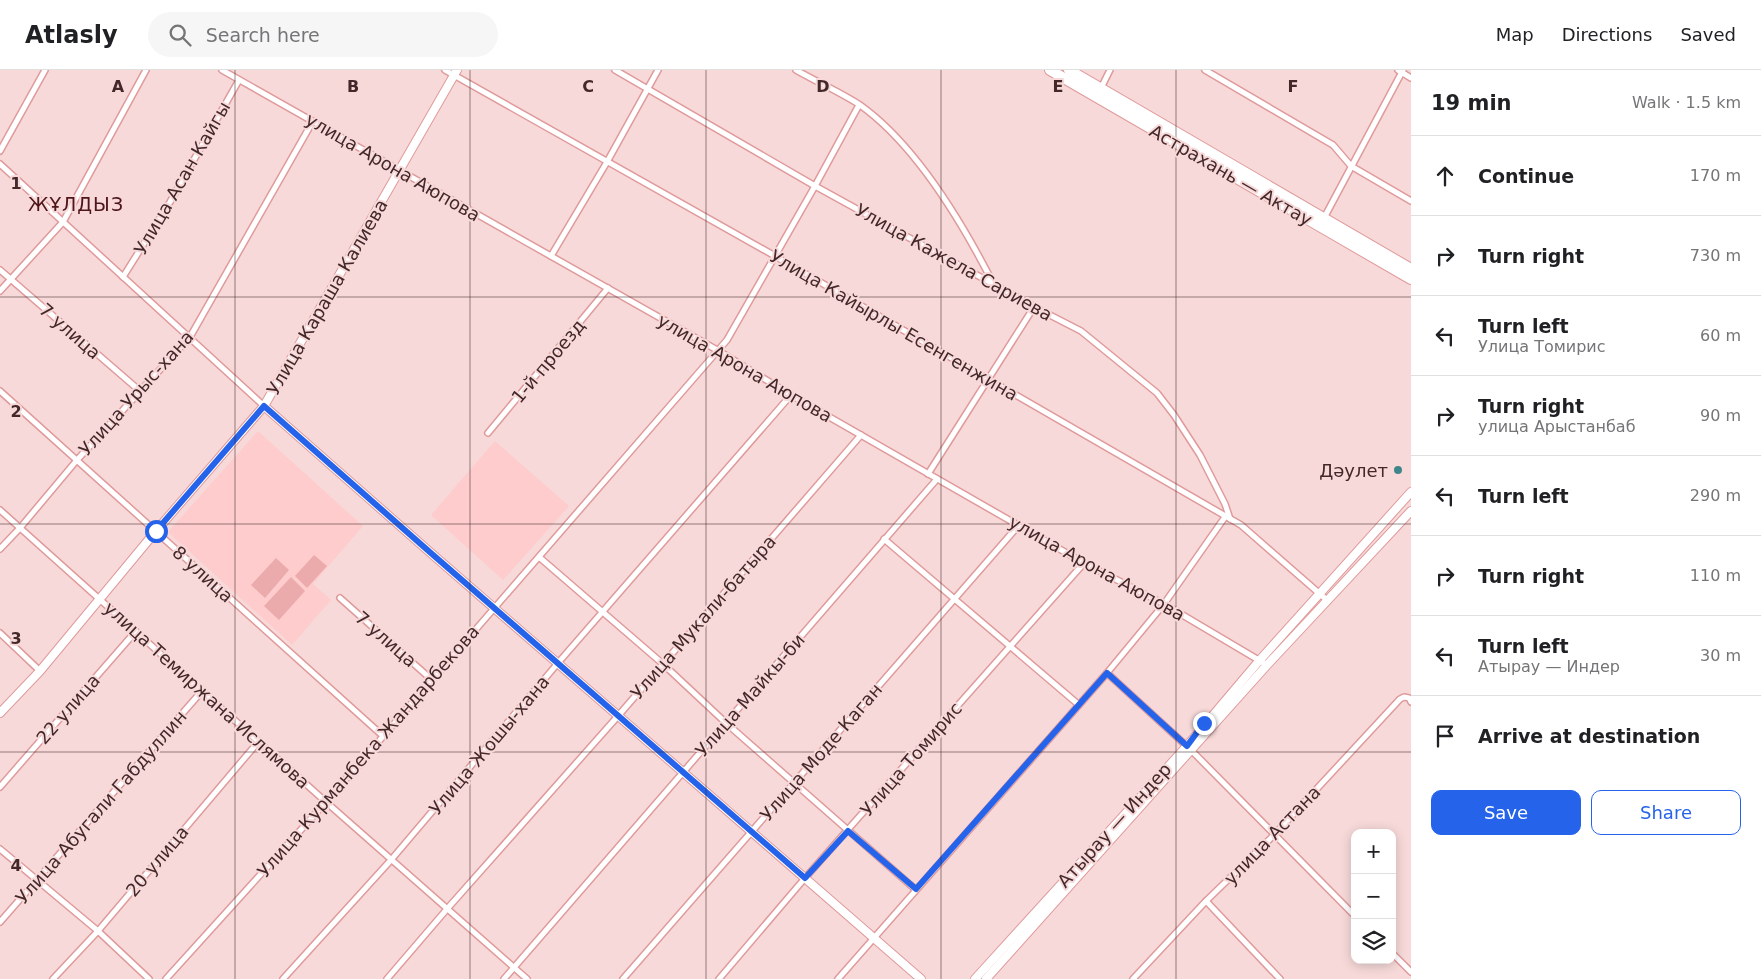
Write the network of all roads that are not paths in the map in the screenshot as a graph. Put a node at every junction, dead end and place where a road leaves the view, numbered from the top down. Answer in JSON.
{"nodes":[{"id":1,"x":45,"y":70,"type":"edge"},
{"id":2,"x":146,"y":70,"type":"edge"},
{"id":3,"x":222,"y":70,"type":"edge"},
{"id":4,"x":445,"y":70,"type":"edge"},
{"id":5,"x":614,"y":70,"type":"edge"},
{"id":6,"x":658,"y":70,"type":"edge"},
{"id":7,"x":796,"y":70,"type":"edge"},
{"id":8,"x":1050,"y":70,"type":"edge"},
{"id":9,"x":1069,"y":70,"type":"edge"},
{"id":10,"x":1110,"y":70,"type":"edge"},
{"id":11,"x":1205,"y":70,"type":"edge"},
{"id":12,"x":1401,"y":71,"type":"edge"},
{"id":13,"x":456,"y":72,"type":"edge"},
{"id":14,"x":1411,"y":78,"type":"edge"},
{"id":15,"x":239,"y":80,"type":"junction"},
{"id":16,"x":647,"y":89,"type":"junction"},
{"id":17,"x":1098,"y":92,"type":"junction"},
{"id":18,"x":860,"y":105,"type":"junction"},
{"id":19,"x":313,"y":120,"type":"junction"},
{"id":20,"x":1187,"y":144,"type":"junction"},
{"id":21,"x":0,"y":151,"type":"edge"},
{"id":22,"x":607,"y":162,"type":"junction"},
{"id":23,"x":0,"y":164,"type":"edge"},
{"id":24,"x":1352,"y":166,"type":"junction"},
{"id":25,"x":400,"y":171,"type":"junction"},
{"id":26,"x":815,"y":186,"type":"junction"},
{"id":27,"x":1411,"y":201,"type":"edge"},
{"id":28,"x":1324,"y":218,"type":"junction"},
{"id":29,"x":63,"y":222,"type":"junction"},
{"id":30,"x":551,"y":256,"type":"junction"},
{"id":31,"x":775,"y":256,"type":"junction"},
{"id":32,"x":1411,"y":269,"type":"edge"},
{"id":33,"x":0,"y":270,"type":"edge"},
{"id":34,"x":123,"y":276,"type":"junction"},
{"id":35,"x":1411,"y":279,"type":"edge"},
{"id":36,"x":10,"y":280,"type":"junction"},
{"id":37,"x":994,"y":285,"type":"junction"},
{"id":38,"x":608,"y":288,"type":"junction"},
{"id":39,"x":0,"y":291,"type":"edge"},
{"id":40,"x":1034,"y":307,"type":"junction"},
{"id":41,"x":190,"y":337,"type":"junction"},
{"id":42,"x":717,"y":350,"type":"junction"},
{"id":43,"x":989,"y":381,"type":"junction"},
{"id":44,"x":0,"y":391,"type":"edge"},
{"id":45,"x":140,"y":391,"type":"junction"},
{"id":46,"x":791,"y":395,"type":"junction"},
{"id":47,"x":264,"y":406,"type":"junction"},
{"id":48,"x":488,"y":433,"type":"dead end"},
{"id":49,"x":861,"y":435,"type":"junction"},
{"id":50,"x":76,"y":460,"type":"junction"},
{"id":51,"x":928,"y":474,"type":"junction"},
{"id":52,"x":937,"y":479,"type":"junction"},
{"id":53,"x":1411,"y":492,"type":"edge"},
{"id":54,"x":0,"y":510,"type":"edge"},
{"id":55,"x":1411,"y":511,"type":"edge"},
{"id":56,"x":1228,"y":518,"type":"junction"},
{"id":57,"x":1019,"y":525,"type":"junction"},
{"id":58,"x":20,"y":528,"type":"junction"},
{"id":59,"x":156,"y":531,"type":"junction"},
{"id":60,"x":884,"y":540,"type":"junction"},
{"id":61,"x":0,"y":549,"type":"edge"},
{"id":62,"x":539,"y":556,"type":"junction"},
{"id":63,"x":1084,"y":563,"type":"junction"},
{"id":64,"x":1319,"y":593,"type":"junction"},
{"id":65,"x":340,"y":598,"type":"dead end"},
{"id":66,"x":955,"y":598,"type":"junction"},
{"id":67,"x":100,"y":599,"type":"junction"},
{"id":68,"x":1328,"y":601,"type":"junction"},
{"id":69,"x":1164,"y":604,"type":"junction"},
{"id":70,"x":494,"y":608,"type":"junction"},
{"id":71,"x":602,"y":612,"type":"junction"},
{"id":72,"x":136,"y":631,"type":"junction"},
{"id":73,"x":0,"y":633,"type":"edge"},
{"id":74,"x":1011,"y":646,"type":"junction"},
{"id":75,"x":1259,"y":661,"type":"junction"},
{"id":76,"x":558,"y":663,"type":"junction"},
{"id":77,"x":663,"y":664,"type":"junction"},
{"id":78,"x":1267,"y":665,"type":"junction"},
{"id":79,"x":40,"y":670,"type":"junction"},
{"id":80,"x":1107,"y":673,"type":"junction"},
{"id":81,"x":432,"y":680,"type":"junction"},
{"id":82,"x":202,"y":691,"type":"junction"},
{"id":83,"x":1411,"y":702,"type":"edge"},
{"id":84,"x":1079,"y":705,"type":"junction"},
{"id":85,"x":0,"y":713,"type":"edge"},
{"id":86,"x":618,"y":716,"type":"junction"},
{"id":87,"x":726,"y":723,"type":"junction"},
{"id":88,"x":383,"y":736,"type":"junction"},
{"id":89,"x":259,"y":741,"type":"junction"},
{"id":90,"x":1189,"y":748,"type":"junction"},
{"id":91,"x":683,"y":772,"type":"junction"},
{"id":92,"x":795,"y":783,"type":"junction"},
{"id":93,"x":0,"y":787,"type":"edge"},
{"id":94,"x":326,"y":802,"type":"junction"},
{"id":95,"x":848,"y":831,"type":"junction"},
{"id":96,"x":752,"y":832,"type":"junction"},
{"id":97,"x":1274,"y":835,"type":"junction"},
{"id":98,"x":0,"y":848,"type":"edge"},
{"id":99,"x":391,"y":860,"type":"junction"},
{"id":100,"x":805,"y":878,"type":"junction"},
{"id":101,"x":38,"y":880,"type":"junction"},
{"id":102,"x":916,"y":889,"type":"junction"},
{"id":103,"x":1206,"y":901,"type":"junction"},
{"id":104,"x":447,"y":909,"type":"junction"},
{"id":105,"x":1351,"y":912,"type":"edge"},
{"id":106,"x":0,"y":922,"type":"edge"},
{"id":107,"x":98,"y":930,"type":"junction"},
{"id":108,"x":874,"y":938,"type":"junction"},
{"id":109,"x":1396,"y":957,"type":"edge"},
{"id":110,"x":514,"y":968,"type":"junction"},
{"id":111,"x":1411,"y":972,"type":"edge"},
{"id":112,"x":53,"y":979,"type":"edge"},
{"id":113,"x":149,"y":979,"type":"edge"},
{"id":114,"x":166,"y":979,"type":"edge"},
{"id":115,"x":283,"y":979,"type":"edge"},
{"id":116,"x":387,"y":979,"type":"edge"},
{"id":117,"x":504,"y":979,"type":"edge"},
{"id":118,"x":527,"y":979,"type":"edge"},
{"id":119,"x":623,"y":979,"type":"edge"},
{"id":120,"x":719,"y":979,"type":"edge"},
{"id":121,"x":838,"y":979,"type":"edge"},
{"id":122,"x":921,"y":979,"type":"edge"},
{"id":123,"x":975,"y":979,"type":"edge"},
{"id":124,"x":986,"y":979,"type":"edge"},
{"id":125,"x":1133,"y":979,"type":"edge"},
{"id":126,"x":1280,"y":979,"type":"edge"}],
"edges":[{"from":1,"to":21,"type":"street"},
{"from":2,"to":29,"type":"street"},
{"from":3,"to":15,"type":"street","name":"улица Арона Аюпова"},
{"from":4,"to":13,"type":"street","name":"Улица Кайырлы Есенгенжина"},
{"from":5,"to":16,"type":"street","name":"Улица Кажела Сариева"},
{"from":6,"to":16,"type":"street"},
{"from":7,"to":18,"type":"street"},
{"from":8,"to":17,"type":"highway","name":"Астрахань — Актау"},
{"from":9,"to":17,"type":"highway","name":"Астрахань — Актау"},
{"from":10,"to":17,"type":"street"},
{"from":11,"to":24,"type":"street"},
{"from":12,"to":14,"type":"street"},
{"from":12,"to":24,"type":"street"},
{"from":13,"to":22,"type":"street","name":"Улица Кайырлы Есенгенжина"},
{"from":13,"to":25,"type":"street","name":"Улица Караша Калиева"},
{"from":15,"to":19,"type":"street","name":"улица Арона Аюпова"},
{"from":15,"to":34,"type":"street","name":"Улица Асан Кайгы"},
{"from":16,"to":22,"type":"street"},
{"from":16,"to":26,"type":"street","name":"Улица Кажела Сариева"},
{"from":17,"to":20,"type":"highway","name":"Астрахань — Актау"},
{"from":18,"to":26,"type":"street","name":"Улица Курманбека Жандарбекова"},
{"from":18,"to":37,"type":"street"},
{"from":19,"to":25,"type":"street","name":"улица Арона Аюпова"},
{"from":19,"to":41,"type":"street","name":"Улица Урыс-хана"},
{"from":20,"to":28,"type":"highway","name":"Астрахань — Актау"},
{"from":20,"to":35,"type":"highway","name":"Астрахань — Актау"},
{"from":22,"to":30,"type":"street"},
{"from":22,"to":31,"type":"street","name":"Улица Кайырлы Есенгенжина"},
{"from":23,"to":29,"type":"street"},
{"from":24,"to":27,"type":"street"},
{"from":24,"to":28,"type":"street"},
{"from":25,"to":30,"type":"street","name":"улица Арона Аюпова"},
{"from":25,"to":47,"type":"street","name":"Улица Караша Калиева"},
{"from":26,"to":31,"type":"street","name":"Улица Курманбека Жандарбекова"},
{"from":26,"to":37,"type":"street","name":"Улица Кажела Сариева"},
{"from":28,"to":32,"type":"highway","name":"Астрахань — Актау"},
{"from":29,"to":34,"type":"street"},
{"from":29,"to":36,"type":"street"},
{"from":30,"to":38,"type":"street","name":"улица Арона Аюпова"},
{"from":31,"to":42,"type":"street","name":"Улица Курманбека Жандарбекова"},
{"from":31,"to":43,"type":"street","name":"Улица Кайырлы Есенгенжина"},
{"from":33,"to":36,"type":"street","name":"7 улица"},
{"from":34,"to":41,"type":"street"},
{"from":36,"to":39,"type":"street"},
{"from":36,"to":45,"type":"street","name":"7 улица"},
{"from":37,"to":40,"type":"street","name":"Улица Кажела Сариева"},
{"from":38,"to":42,"type":"street","name":"улица Арона Аюпова"},
{"from":38,"to":48,"type":"street","name":"1-й проезд"},
{"from":40,"to":43,"type":"street"},
{"from":40,"to":56,"type":"street","name":"Улица Кажела Сариева"},
{"from":41,"to":45,"type":"street","name":"Улица Урыс-хана"},
{"from":41,"to":47,"type":"street"},
{"from":42,"to":46,"type":"street","name":"улица Арона Аюпова"},
{"from":42,"to":62,"type":"street","name":"Улица Курманбека Жандарбекова"},
{"from":43,"to":51,"type":"street"},
{"from":43,"to":56,"type":"street","name":"Улица Кайырлы Есенгенжина"},
{"from":44,"to":50,"type":"street","name":"8 улица"},
{"from":45,"to":50,"type":"street","name":"Улица Урыс-хана"},
{"from":46,"to":49,"type":"street","name":"улица Арона Аюпова"},
{"from":46,"to":71,"type":"street","name":"Улица Жошы-хана"},
{"from":47,"to":59,"type":"street","name":"Улица Караша Калиева"},
{"from":47,"to":70,"type":"street"},
{"from":49,"to":51,"type":"street","name":"улица Арона Аюпова"},
{"from":49,"to":77,"type":"street","name":"Улица Мукали-батыра"},
{"from":50,"to":58,"type":"street","name":"Улица Урыс-хана"},
{"from":50,"to":59,"type":"street","name":"8 улица"},
{"from":51,"to":52,"type":"street","name":"улица Арона Аюпова"},
{"from":52,"to":57,"type":"street","name":"улица Арона Аюпова"},
{"from":52,"to":60,"type":"street","name":"Улица Майкы-би"},
{"from":53,"to":64,"type":"street","name":"Атырау — Индер"},
{"from":54,"to":58,"type":"street","name":"улица Темиржана Ислямова"},
{"from":55,"to":68,"type":"street","name":"Атырау — Индер"},
{"from":56,"to":64,"type":"street","name":"Улица Кайырлы Есенгенжина"},
{"from":56,"to":69,"type":"street"},
{"from":57,"to":63,"type":"street","name":"улица Арона Аюпова"},
{"from":57,"to":66,"type":"street","name":"Улица Моде Каган"},
{"from":58,"to":61,"type":"street","name":"Улица Урыс-хана"},
{"from":58,"to":67,"type":"street","name":"улица Темиржана Ислямова"},
{"from":59,"to":67,"type":"street","name":"Улица Караша Калиева"},
{"from":59,"to":88,"type":"street","name":"8 улица"},
{"from":60,"to":66,"type":"street"},
{"from":60,"to":87,"type":"street","name":"Улица Майкы-би"},
{"from":62,"to":70,"type":"street","name":"Улица Курманбека Жандарбекова"},
{"from":62,"to":71,"type":"street"},
{"from":63,"to":69,"type":"street","name":"улица Арона Аюпова"},
{"from":63,"to":74,"type":"street","name":"Улица Томирис"},
{"from":64,"to":68,"type":"street","name":"Улица Кайырлы Есенгенжина"},
{"from":64,"to":75,"type":"street","name":"Атырау — Индер"},
{"from":65,"to":81,"type":"street","name":"7 улица"},
{"from":66,"to":74,"type":"street"},
{"from":66,"to":92,"type":"street","name":"Улица Моде Каган"},
{"from":67,"to":72,"type":"street","name":"улица Темиржана Ислямова"},
{"from":67,"to":79,"type":"street","name":"Улица Караша Калиева"},
{"from":68,"to":78,"type":"street","name":"Атырау — Индер"},
{"from":69,"to":75,"type":"street","name":"улица Арона Аюпова"},
{"from":69,"to":80,"type":"street"},
{"from":70,"to":76,"type":"street"},
{"from":70,"to":81,"type":"street","name":"Улица Курманбека Жандарбекова"},
{"from":71,"to":76,"type":"street","name":"Улица Жошы-хана"},
{"from":71,"to":77,"type":"street"},
{"from":72,"to":82,"type":"street","name":"улица Темиржана Ислямова"},
{"from":72,"to":93,"type":"street","name":"22 улица"},
{"from":73,"to":79,"type":"street"},
{"from":74,"to":84,"type":"street"},
{"from":74,"to":95,"type":"street","name":"Улица Томирис"},
{"from":75,"to":78,"type":"street","name":"улица Арона Аюпова"},
{"from":75,"to":90,"type":"street","name":"Атырау — Индер"},
{"from":76,"to":86,"type":"street"},
{"from":76,"to":99,"type":"street","name":"Улица Жошы-хана"},
{"from":77,"to":86,"type":"street","name":"Улица Мукали-батыра"},
{"from":77,"to":87,"type":"street"},
{"from":78,"to":90,"type":"street","name":"Атырау — Индер"},
{"from":79,"to":85,"type":"street","name":"Улица Караша Калиева"},
{"from":80,"to":84,"type":"street"},
{"from":80,"to":90,"type":"street"},
{"from":81,"to":88,"type":"street","name":"Улица Курманбека Жандарбекова"},
{"from":82,"to":89,"type":"street","name":"улица Темиржана Ислямова"},
{"from":82,"to":101,"type":"street","name":"Улица Абугали Габдуллин"},
{"from":83,"to":97,"type":"street","name":"улица Астана"},
{"from":84,"to":102,"type":"street"},
{"from":86,"to":91,"type":"street"},
{"from":86,"to":104,"type":"street","name":"Улица Мукали-батыра"},
{"from":87,"to":91,"type":"street","name":"Улица Майкы-би"},
{"from":87,"to":92,"type":"street"},
{"from":88,"to":94,"type":"street","name":"Улица Курманбека Жандарбекова"},
{"from":89,"to":94,"type":"street","name":"улица Темиржана Ислямова"},
{"from":89,"to":107,"type":"street","name":"20 улица"},
{"from":90,"to":97,"type":"street"},
{"from":90,"to":123,"type":"street","name":"Атырау — Индер"},
{"from":90,"to":124,"type":"street","name":"Атырау — Индер"},
{"from":91,"to":96,"type":"street"},
{"from":91,"to":110,"type":"street","name":"Улица Майкы-би"},
{"from":92,"to":95,"type":"street"},
{"from":92,"to":96,"type":"street","name":"Улица Моде Каган"},
{"from":94,"to":99,"type":"street","name":"улица Темиржана Ислямова"},
{"from":94,"to":114,"type":"street","name":"Улица Курманбека Жандарбекова"},
{"from":95,"to":100,"type":"street","name":"Улица Томирис"},
{"from":95,"to":102,"type":"street"},
{"from":96,"to":100,"type":"street"},
{"from":96,"to":119,"type":"street","name":"Улица Моде Каган"},
{"from":97,"to":103,"type":"street","name":"улица Астана"},
{"from":97,"to":105,"type":"street"},
{"from":98,"to":101,"type":"street"},
{"from":99,"to":104,"type":"street","name":"улица Темиржана Ислямова"},
{"from":99,"to":115,"type":"street","name":"Улица Жошы-хана"},
{"from":100,"to":108,"type":"street"},
{"from":100,"to":120,"type":"street","name":"Улица Томирис"},
{"from":101,"to":106,"type":"street","name":"Улица Абугали Габдуллин"},
{"from":101,"to":107,"type":"street"},
{"from":102,"to":108,"type":"street"},
{"from":103,"to":125,"type":"street","name":"улица Астана"},
{"from":103,"to":126,"type":"street"},
{"from":104,"to":110,"type":"street","name":"улица Темиржана Ислямова"},
{"from":104,"to":116,"type":"street","name":"Улица Мукали-батыра"},
{"from":107,"to":112,"type":"street","name":"20 улица"},
{"from":107,"to":113,"type":"street"},
{"from":108,"to":121,"type":"street"},
{"from":108,"to":122,"type":"street"},
{"from":109,"to":111,"type":"street"},
{"from":110,"to":117,"type":"street","name":"Улица Майкы-би"},
{"from":110,"to":118,"type":"street","name":"улица Темиржана Ислямова"}]}
